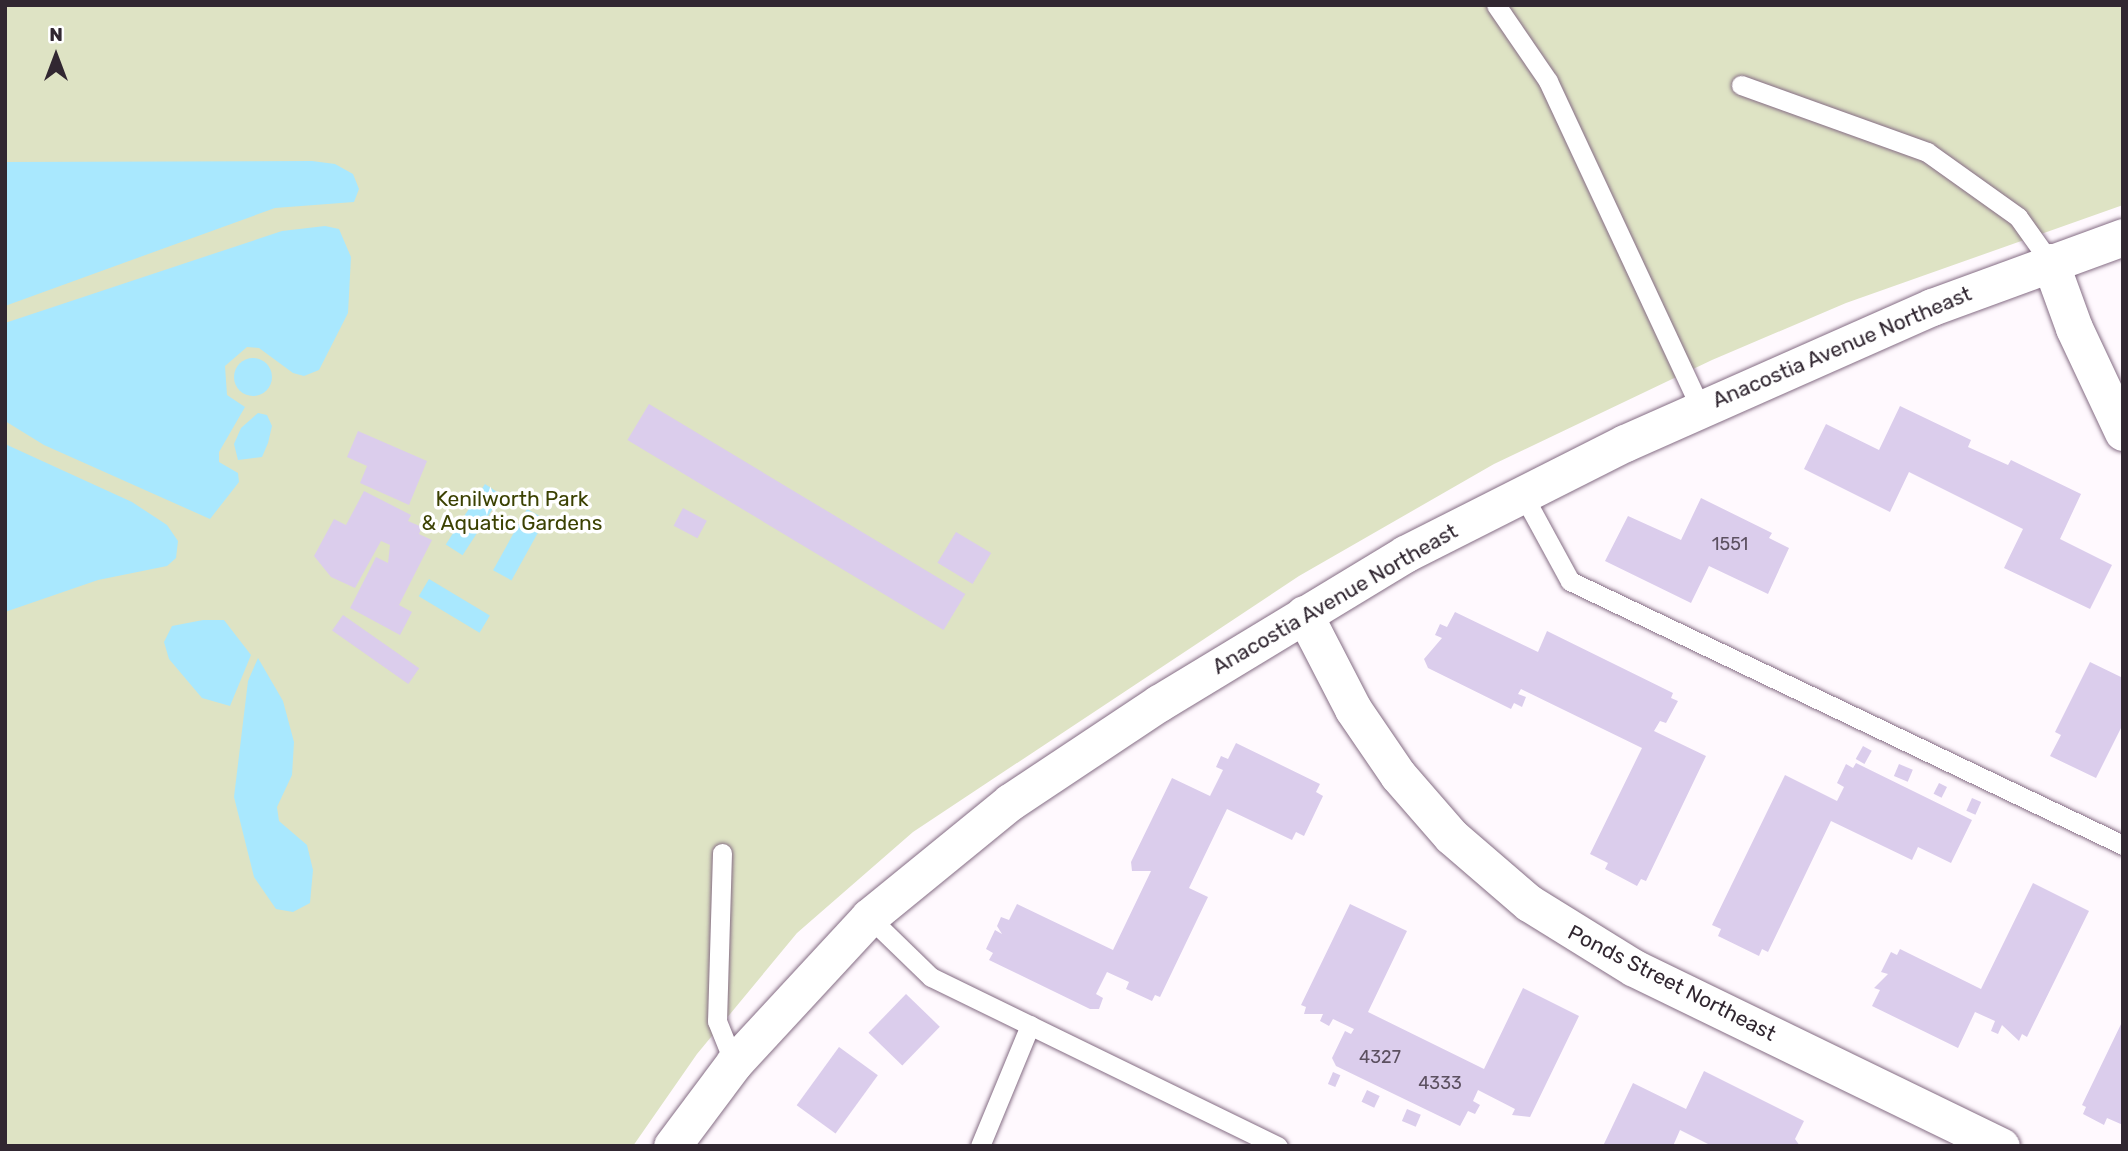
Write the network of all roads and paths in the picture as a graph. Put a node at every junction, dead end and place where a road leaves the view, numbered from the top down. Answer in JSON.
{"nodes":[{"id":1,"x":1496,"y":5,"type":"edge"},
{"id":2,"x":1741,"y":85,"type":"dead end"},
{"id":3,"x":2123,"y":237,"type":"edge"},
{"id":4,"x":2050,"y":262,"type":"junction"},
{"id":5,"x":1700,"y":407,"type":"junction"},
{"id":6,"x":2123,"y":432,"type":"edge"},
{"id":7,"x":1522,"y":493,"type":"junction"},
{"id":8,"x":1304,"y":614,"type":"junction"},
{"id":9,"x":2123,"y":845,"type":"edge"},
{"id":10,"x":722,"y":853,"type":"dead end"},
{"id":11,"x":869,"y":917,"type":"junction"},
{"id":12,"x":1030,"y":1025,"type":"junction"},
{"id":13,"x":734,"y":1063,"type":"junction"},
{"id":14,"x":673,"y":1146,"type":"edge"},
{"id":15,"x":980,"y":1146,"type":"edge"},
{"id":16,"x":1278,"y":1146,"type":"edge"},
{"id":17,"x":2001,"y":1146,"type":"edge"}],
"edges":[{"from":1,"to":5,"type":"lane"},
{"from":2,"to":4,"type":"lane"},
{"from":3,"to":4,"type":"street","name":"Anacostia Avenue Northeast"},
{"from":4,"to":5,"type":"street","name":"Anacostia Avenue Northeast"},
{"from":4,"to":6,"type":"street"},
{"from":5,"to":7,"type":"street","name":"Anacostia Avenue Northeast"},
{"from":7,"to":8,"type":"street","name":"Anacostia Avenue Northeast"},
{"from":7,"to":9,"type":"lane"},
{"from":8,"to":11,"type":"street","name":"Anacostia Avenue Northeast"},
{"from":8,"to":17,"type":"street","name":"Ponds Street Northeast"},
{"from":10,"to":13,"type":"lane"},
{"from":11,"to":12,"type":"lane"},
{"from":11,"to":13,"type":"street","name":"Anacostia Avenue Northeast"},
{"from":12,"to":15,"type":"lane"},
{"from":12,"to":16,"type":"lane"},
{"from":13,"to":14,"type":"street","name":"Anacostia Avenue Northeast"}]}
